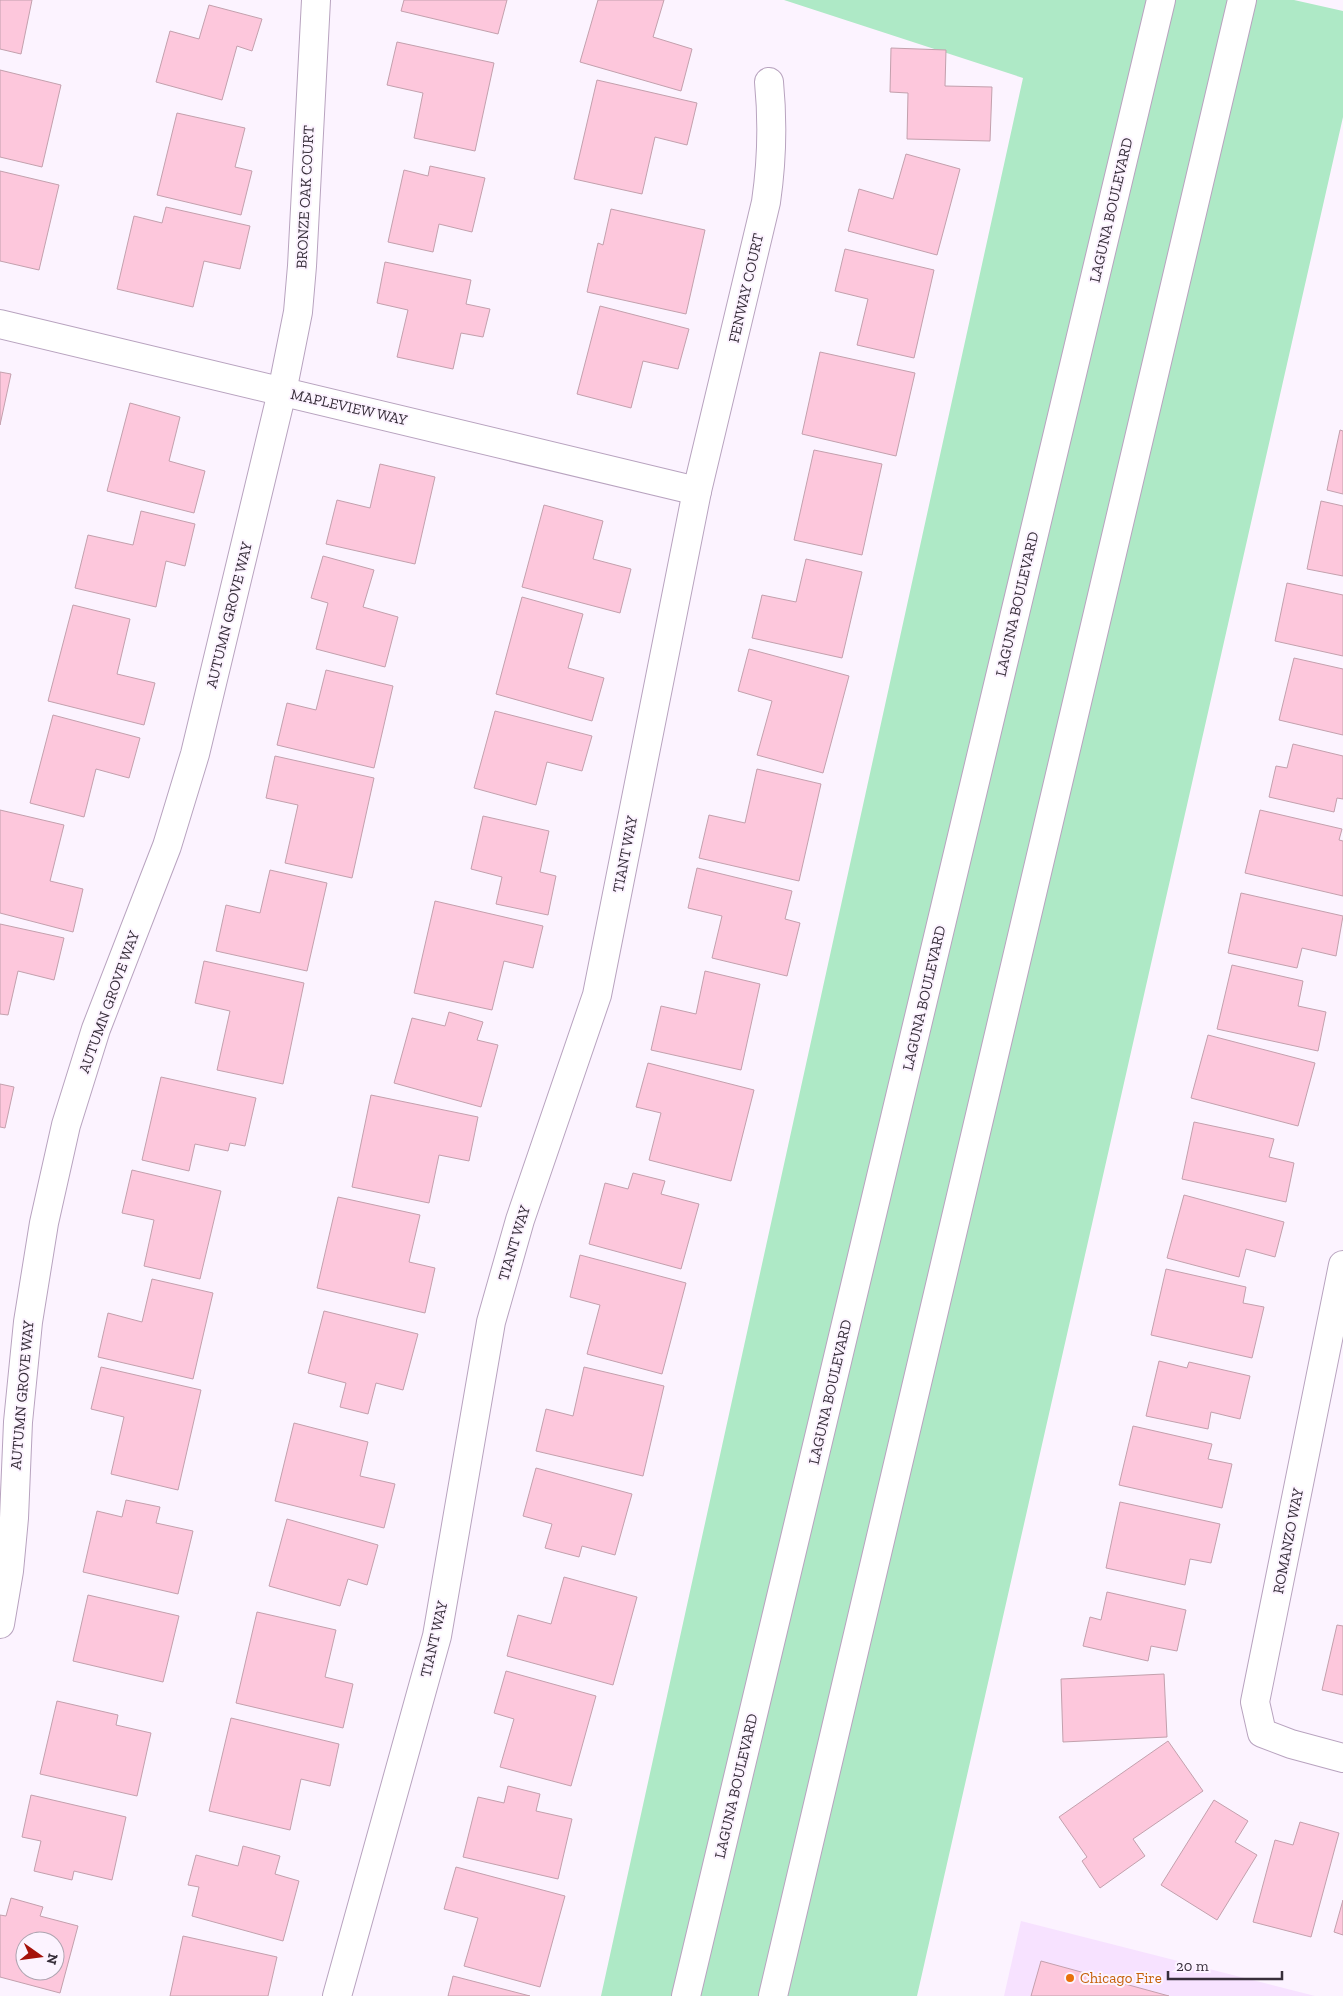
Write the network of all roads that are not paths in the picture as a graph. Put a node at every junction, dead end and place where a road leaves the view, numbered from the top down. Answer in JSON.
{"nodes":[{"id":1,"x":316,"y":0,"type":"edge"},
{"id":2,"x":1161,"y":0,"type":"edge"},
{"id":3,"x":1242,"y":0,"type":"edge"},
{"id":4,"x":769,"y":82,"type":"dead end"},
{"id":5,"x":0,"y":324,"type":"edge"},
{"id":6,"x":282,"y":392,"type":"junction"},
{"id":7,"x":697,"y":491,"type":"junction"},
{"id":8,"x":1343,"y":1265,"type":"edge"},
{"id":9,"x":0,"y":1624,"type":"edge"},
{"id":10,"x":1343,"y":1758,"type":"edge"},
{"id":11,"x":337,"y":1996,"type":"edge"},
{"id":12,"x":686,"y":1996,"type":"edge"},
{"id":13,"x":773,"y":1996,"type":"edge"}],
"edges":[{"from":1,"to":6,"type":"street","name":"BRONZE OAK COURT"},
{"from":2,"to":12,"type":"street","name":"LAGUNA BOULEVARD"},
{"from":3,"to":13,"type":"street"},
{"from":4,"to":7,"type":"street","name":"FENWAY COURT"},
{"from":5,"to":6,"type":"street","name":"MAPLEVIEW WAY"},
{"from":6,"to":7,"type":"street","name":"MAPLEVIEW WAY"},
{"from":6,"to":9,"type":"street","name":"AUTUMN GROVE WAY"},
{"from":7,"to":11,"type":"street","name":"TIANT WAY"},
{"from":8,"to":10,"type":"street","name":"ROMANZO WAY"}]}
